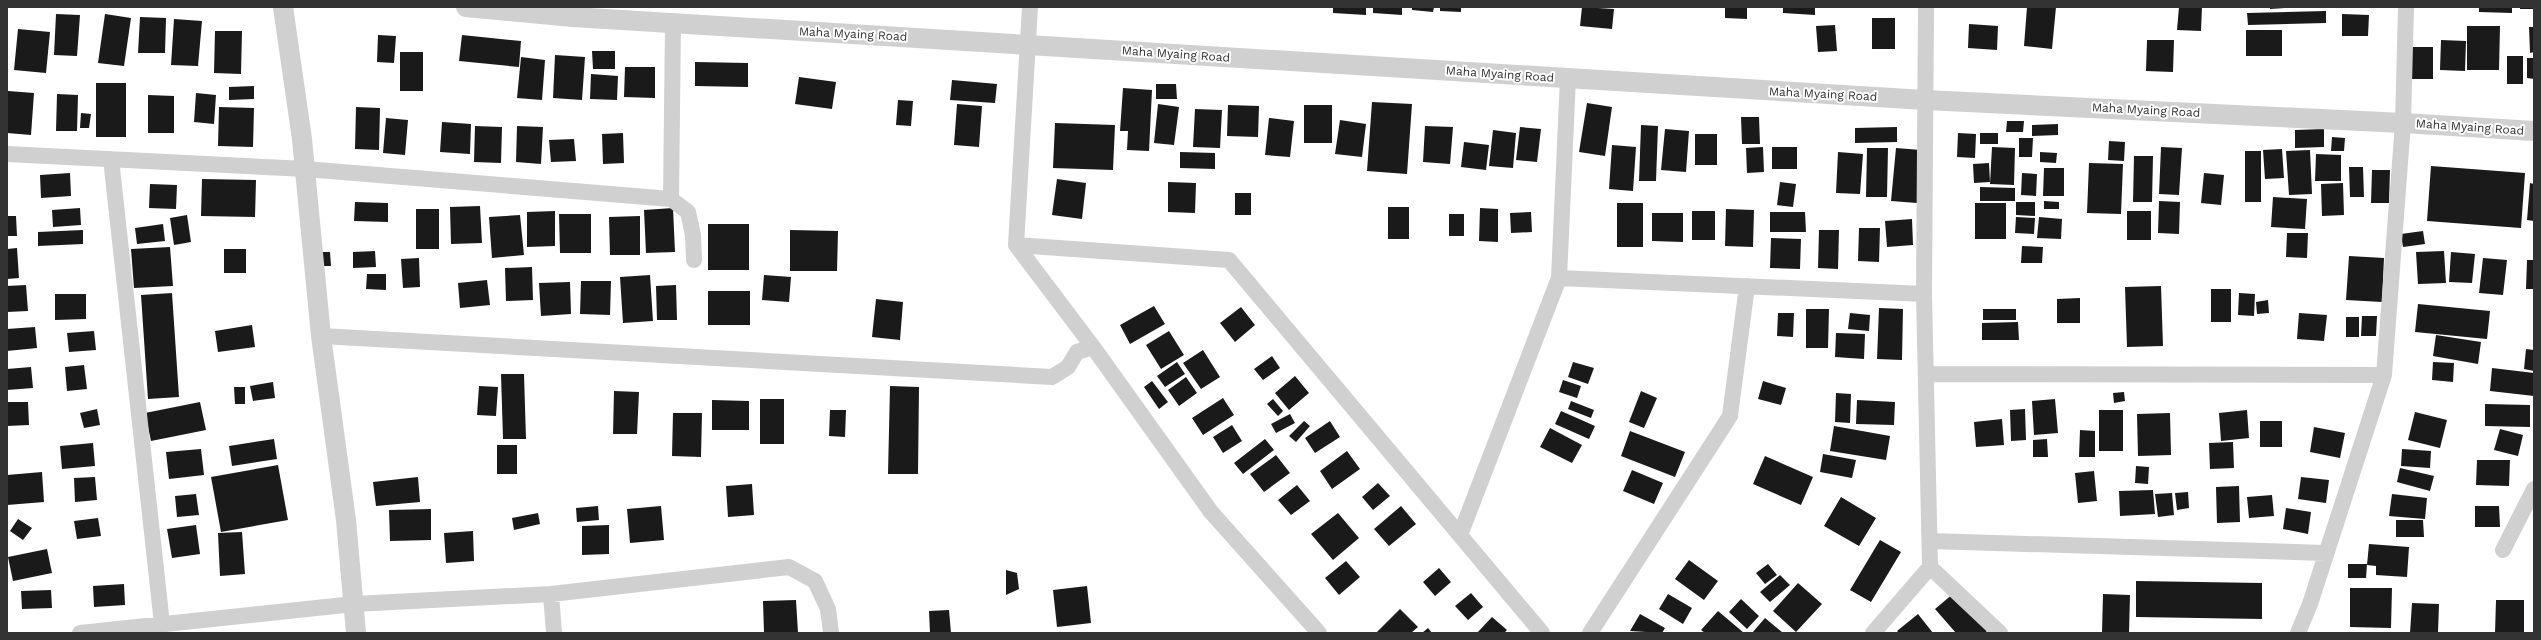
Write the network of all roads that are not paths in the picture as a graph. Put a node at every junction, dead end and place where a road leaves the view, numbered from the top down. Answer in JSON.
{"nodes":[{"id":1,"x":284,"y":7,"type":"edge"},
{"id":2,"x":466,"y":7,"type":"edge"},
{"id":3,"x":1030,"y":7,"type":"edge"},
{"id":4,"x":1926,"y":7,"type":"edge"},
{"id":5,"x":2406,"y":7,"type":"edge"},
{"id":6,"x":572,"y":12,"type":"edge"},
{"id":7,"x":673,"y":23,"type":"junction"},
{"id":8,"x":1029,"y":45,"type":"junction"},
{"id":9,"x":1568,"y":78,"type":"junction"},
{"id":10,"x":1925,"y":100,"type":"junction"},
{"id":11,"x":2403,"y":123,"type":"junction"},
{"id":12,"x":2534,"y":132,"type":"edge"},
{"id":13,"x":7,"y":154,"type":"edge"},
{"id":14,"x":111,"y":159,"type":"junction"},
{"id":15,"x":305,"y":169,"type":"junction"},
{"id":16,"x":671,"y":199,"type":"junction"},
{"id":17,"x":1016,"y":245,"type":"junction"},
{"id":18,"x":694,"y":260,"type":"dead end"},
{"id":19,"x":1559,"y":278,"type":"junction"},
{"id":20,"x":1747,"y":286,"type":"junction"},
{"id":21,"x":1924,"y":294,"type":"junction"},
{"id":22,"x":321,"y":336,"type":"junction"},
{"id":23,"x":1094,"y":347,"type":"junction"},
{"id":24,"x":1926,"y":374,"type":"junction"},
{"id":25,"x":2384,"y":375,"type":"junction"},
{"id":26,"x":2534,"y":489,"type":"edge"},
{"id":27,"x":1460,"y":535,"type":"junction"},
{"id":28,"x":1930,"y":541,"type":"junction"},
{"id":29,"x":2503,"y":550,"type":"dead end"},
{"id":30,"x":2326,"y":553,"type":"junction"},
{"id":31,"x":1930,"y":568,"type":"junction"},
{"id":32,"x":551,"y":594,"type":"junction"},
{"id":33,"x":354,"y":604,"type":"junction"},
{"id":34,"x":163,"y":629,"type":"edge"},
{"id":35,"x":80,"y":633,"type":"edge"},
{"id":36,"x":356,"y":633,"type":"edge"},
{"id":37,"x":554,"y":633,"type":"edge"},
{"id":38,"x":831,"y":633,"type":"edge"},
{"id":39,"x":1319,"y":633,"type":"edge"},
{"id":40,"x":1542,"y":633,"type":"edge"},
{"id":41,"x":1590,"y":633,"type":"edge"},
{"id":42,"x":1873,"y":633,"type":"edge"},
{"id":43,"x":2000,"y":633,"type":"edge"},
{"id":44,"x":2298,"y":633,"type":"edge"}],
"edges":[{"from":1,"to":15,"type":"street"},
{"from":2,"to":6,"type":"street","name":"Maha Myaing Road"},
{"from":3,"to":8,"type":"street"},
{"from":4,"to":10,"type":"street"},
{"from":5,"to":11,"type":"street"},
{"from":6,"to":7,"type":"street","name":"Maha Myaing Road"},
{"from":7,"to":8,"type":"street","name":"Maha Myaing Road"},
{"from":7,"to":16,"type":"street"},
{"from":8,"to":9,"type":"street","name":"Maha Myaing Road"},
{"from":8,"to":17,"type":"street"},
{"from":9,"to":10,"type":"street","name":"Maha Myaing Road"},
{"from":9,"to":19,"type":"street"},
{"from":10,"to":11,"type":"street","name":"Maha Myaing Road"},
{"from":10,"to":21,"type":"street"},
{"from":11,"to":12,"type":"street","name":"Maha Myaing Road"},
{"from":11,"to":25,"type":"street"},
{"from":13,"to":14,"type":"street"},
{"from":14,"to":15,"type":"street"},
{"from":14,"to":34,"type":"street"},
{"from":15,"to":16,"type":"street"},
{"from":15,"to":22,"type":"street"},
{"from":16,"to":18,"type":"street"},
{"from":17,"to":23,"type":"street"},
{"from":17,"to":27,"type":"street"},
{"from":19,"to":20,"type":"street"},
{"from":19,"to":27,"type":"street"},
{"from":20,"to":21,"type":"street"},
{"from":20,"to":41,"type":"street"},
{"from":21,"to":24,"type":"street"},
{"from":22,"to":23,"type":"street"},
{"from":22,"to":33,"type":"street"},
{"from":23,"to":39,"type":"street"},
{"from":24,"to":25,"type":"street"},
{"from":24,"to":28,"type":"street"},
{"from":25,"to":30,"type":"street"},
{"from":26,"to":29,"type":"street"},
{"from":27,"to":40,"type":"street"},
{"from":28,"to":30,"type":"street"},
{"from":28,"to":31,"type":"street"},
{"from":30,"to":44,"type":"street"},
{"from":31,"to":42,"type":"street"},
{"from":31,"to":43,"type":"street"},
{"from":32,"to":33,"type":"street"},
{"from":32,"to":37,"type":"street"},
{"from":32,"to":38,"type":"street"},
{"from":33,"to":34,"type":"street"},
{"from":33,"to":36,"type":"street"},
{"from":34,"to":35,"type":"street"}]}
